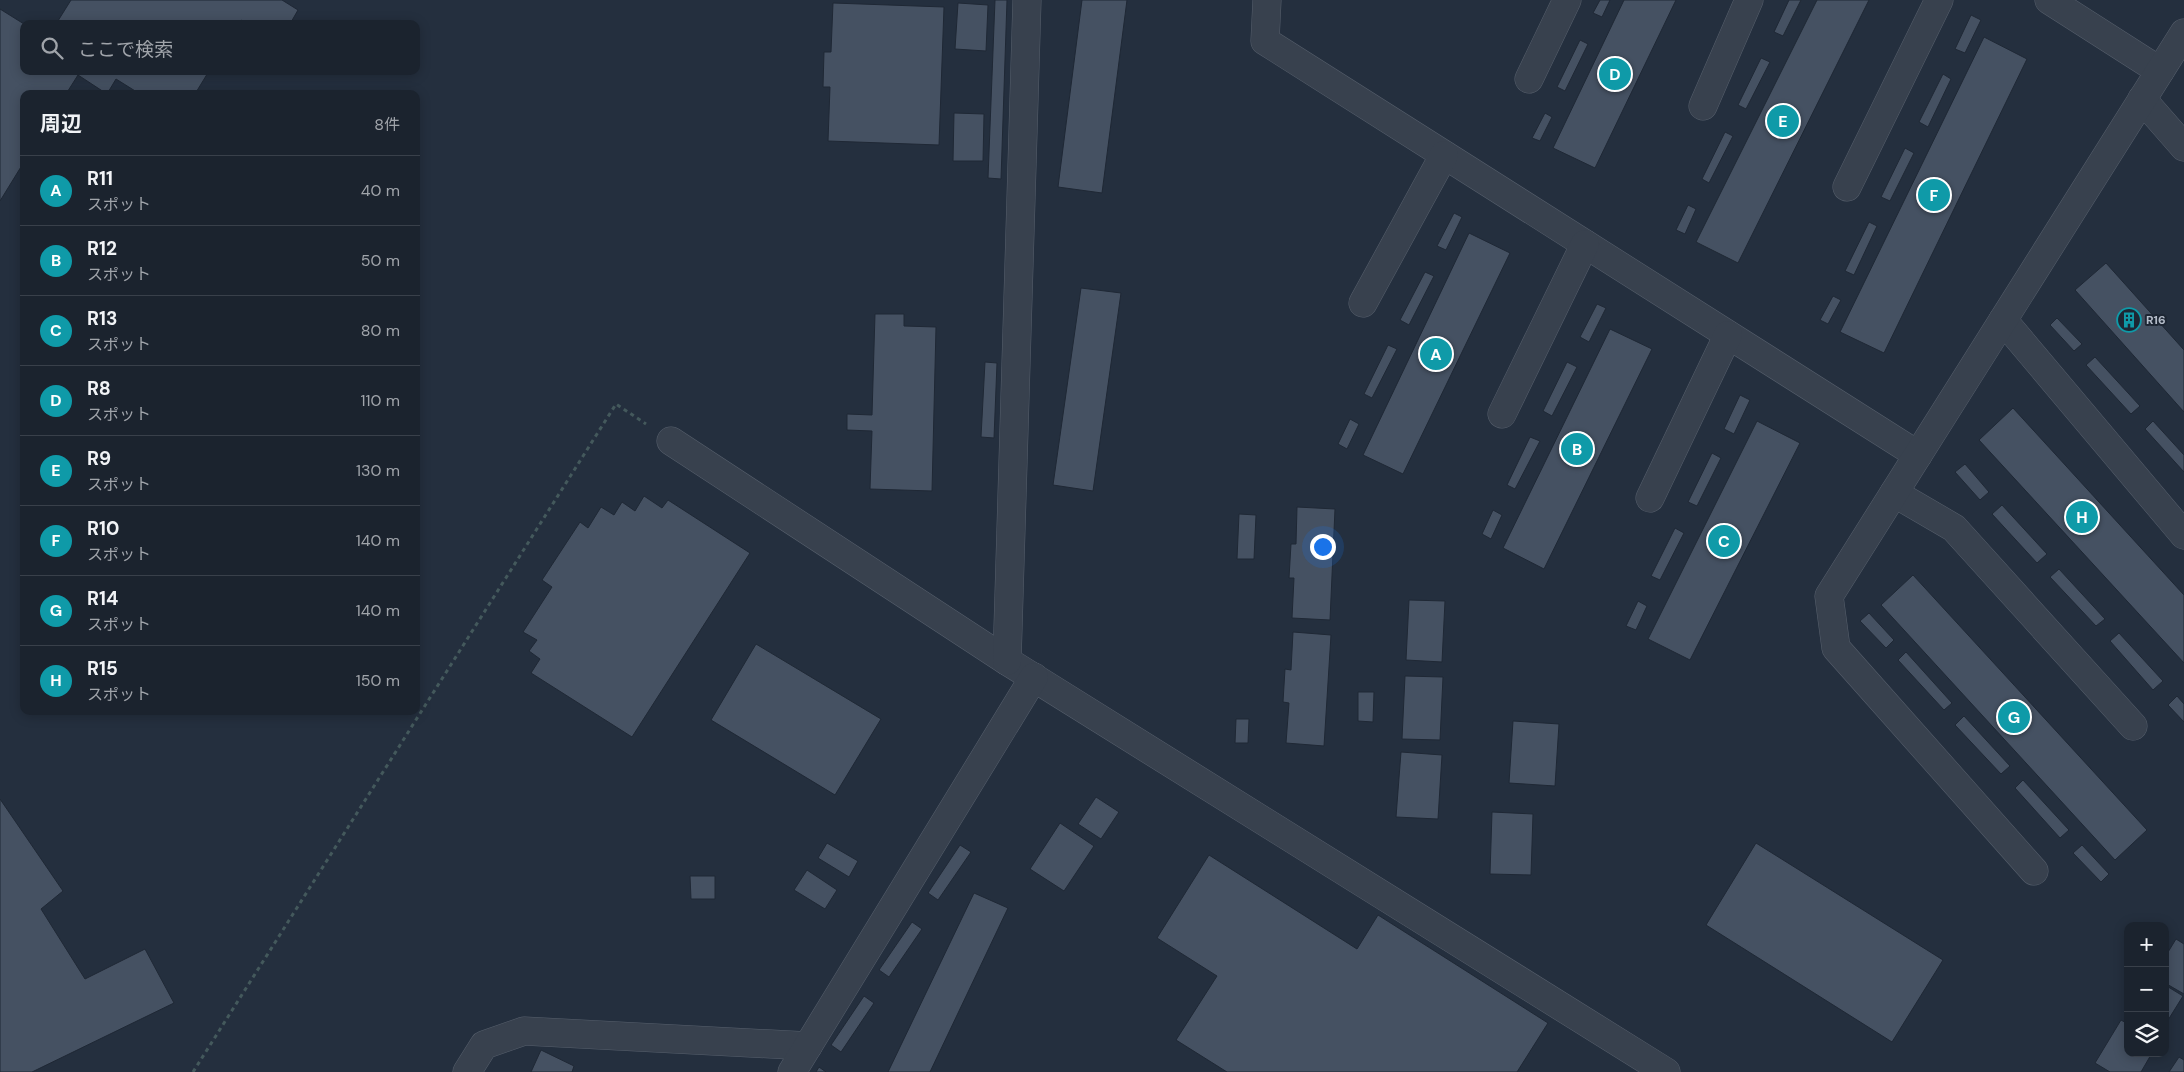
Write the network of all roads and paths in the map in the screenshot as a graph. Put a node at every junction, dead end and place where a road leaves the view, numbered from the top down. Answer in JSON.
{"nodes":[{"id":1,"x":1026,"y":0,"type":"edge"},
{"id":2,"x":1267,"y":0,"type":"edge"},
{"id":3,"x":1567,"y":0,"type":"edge"},
{"id":4,"x":1749,"y":0,"type":"edge"},
{"id":5,"x":1939,"y":0,"type":"edge"},
{"id":6,"x":2049,"y":0,"type":"edge"},
{"id":7,"x":2184,"y":33,"type":"edge"},
{"id":8,"x":2160,"y":71,"type":"junction"},
{"id":9,"x":1529,"y":79,"type":"dead end"},
{"id":10,"x":2142,"y":99,"type":"junction"},
{"id":11,"x":1703,"y":106,"type":"dead end"},
{"id":12,"x":2184,"y":147,"type":"edge"},
{"id":13,"x":1444,"y":155,"type":"junction"},
{"id":14,"x":1847,"y":187,"type":"dead end"},
{"id":15,"x":1585,"y":244,"type":"junction"},
{"id":16,"x":1363,"y":303,"type":"dead end"},
{"id":17,"x":2003,"y":320,"type":"junction"},
{"id":18,"x":1728,"y":335,"type":"junction"},
{"id":19,"x":1502,"y":414,"type":"dead end"},
{"id":20,"x":671,"y":441,"type":"joint"},
{"id":21,"x":1918,"y":454,"type":"junction"},
{"id":22,"x":1894,"y":492,"type":"junction"},
{"id":23,"x":1650,"y":498,"type":"dead end"},
{"id":24,"x":2184,"y":535,"type":"edge"},
{"id":25,"x":1007,"y":661,"type":"junction"},
{"id":26,"x":1034,"y":677,"type":"junction"},
{"id":27,"x":420,"y":714,"type":"edge"},
{"id":28,"x":419,"y":715,"type":"edge"},
{"id":29,"x":2133,"y":726,"type":"dead end"},
{"id":30,"x":2034,"y":871,"type":"dead end"},
{"id":31,"x":808,"y":1046,"type":"junction"},
{"id":32,"x":193,"y":1072,"type":"edge"},
{"id":33,"x":467,"y":1072,"type":"edge"},
{"id":34,"x":792,"y":1072,"type":"edge"},
{"id":35,"x":1666,"y":1072,"type":"edge"}],
"edges":[{"from":1,"to":25,"type":"street"},
{"from":2,"to":13,"type":"street"},
{"from":3,"to":9,"type":"street"},
{"from":4,"to":11,"type":"street"},
{"from":5,"to":14,"type":"street"},
{"from":6,"to":8,"type":"street"},
{"from":7,"to":8,"type":"street"},
{"from":8,"to":10,"type":"street"},
{"from":10,"to":12,"type":"street"},
{"from":10,"to":17,"type":"street"},
{"from":13,"to":15,"type":"street"},
{"from":13,"to":16,"type":"street"},
{"from":15,"to":18,"type":"street"},
{"from":15,"to":19,"type":"street"},
{"from":17,"to":21,"type":"street"},
{"from":17,"to":24,"type":"street"},
{"from":18,"to":21,"type":"street"},
{"from":18,"to":23,"type":"street"},
{"from":20,"to":25,"type":"street"},
{"from":20,"to":27,"type":"path"},
{"from":21,"to":22,"type":"street"},
{"from":22,"to":29,"type":"street"},
{"from":22,"to":30,"type":"street"},
{"from":25,"to":26,"type":"street"},
{"from":26,"to":31,"type":"street"},
{"from":26,"to":35,"type":"street"},
{"from":28,"to":32,"type":"path"},
{"from":31,"to":33,"type":"street"},
{"from":31,"to":34,"type":"street"}]}
